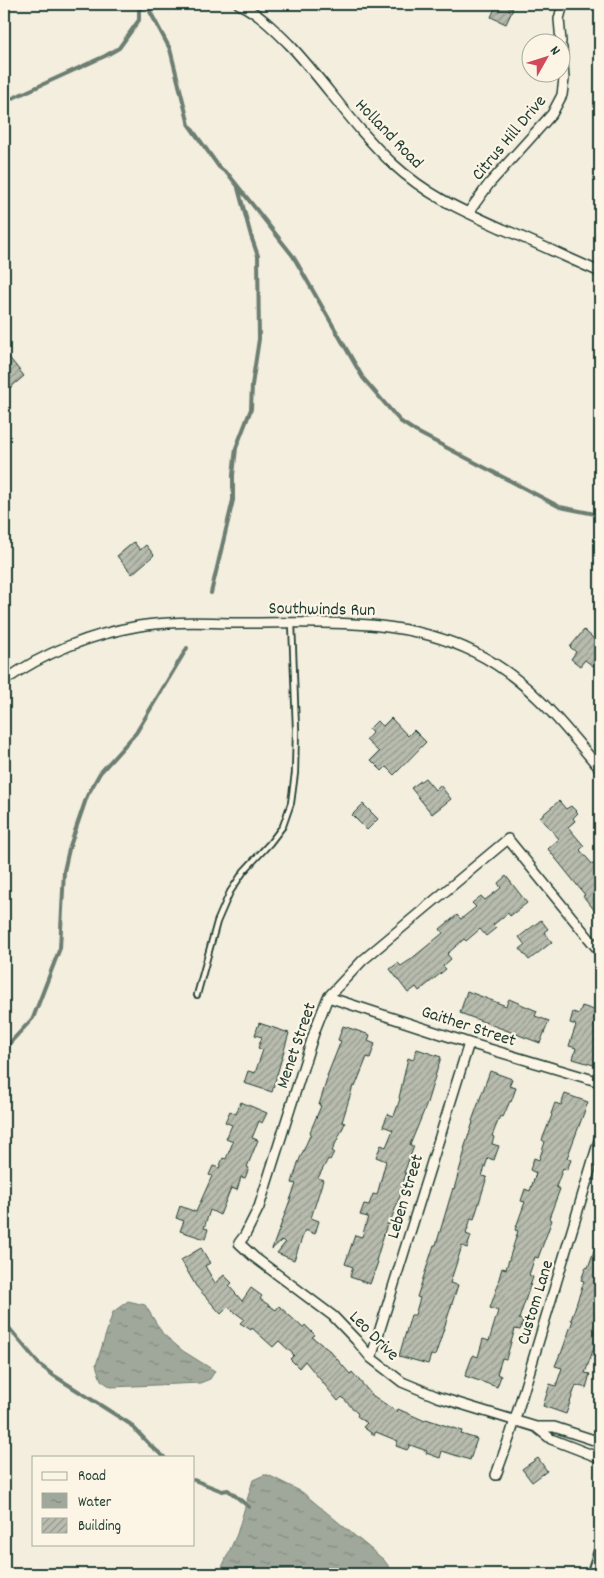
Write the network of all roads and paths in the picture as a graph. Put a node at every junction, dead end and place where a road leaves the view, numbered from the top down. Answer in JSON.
{"nodes":[{"id":1,"x":239,"y":4,"type":"edge"},
{"id":2,"x":563,"y":4,"type":"edge"},
{"id":3,"x":560,"y":32,"type":"edge"},
{"id":4,"x":564,"y":82,"type":"edge"},
{"id":5,"x":468,"y":213,"type":"junction"},
{"id":6,"x":600,"y":272,"type":"edge"},
{"id":7,"x":292,"y":623,"type":"junction"},
{"id":8,"x":4,"y":681,"type":"edge"},
{"id":9,"x":600,"y":769,"type":"edge"},
{"id":10,"x":600,"y":952,"type":"edge"},
{"id":11,"x":197,"y":996,"type":"dead end"},
{"id":12,"x":328,"y":997,"type":"junction"},
{"id":13,"x":469,"y":1043,"type":"junction"},
{"id":14,"x":600,"y":1082,"type":"edge"},
{"id":15,"x":600,"y":1137,"type":"edge"},
{"id":16,"x":239,"y":1242,"type":"joint"},
{"id":17,"x":371,"y":1358,"type":"junction"},
{"id":18,"x":514,"y":1420,"type":"junction"},
{"id":19,"x":536,"y":1427,"type":"junction"},
{"id":20,"x":600,"y":1442,"type":"edge"},
{"id":21,"x":600,"y":1458,"type":"edge"},
{"id":22,"x":496,"y":1475,"type":"dead end"},
{"id":23,"x":600,"y":1552,"type":"edge"},
{"id":24,"x":593,"y":1574,"type":"edge"}],
"edges":[{"from":1,"to":5,"type":"street","name":"Holland Road"},
{"from":2,"to":3,"type":"street"},
{"from":4,"to":5,"type":"street","name":"Citrus Hill Drive"},
{"from":5,"to":6,"type":"street","name":"Holland Road"},
{"from":7,"to":8,"type":"street","name":"Southwinds Run"},
{"from":7,"to":9,"type":"street","name":"Southwinds Run"},
{"from":7,"to":11,"type":"lane"},
{"from":10,"to":12,"type":"street","name":"Menet Street"},
{"from":12,"to":13,"type":"street","name":"Gaither Street"},
{"from":12,"to":16,"type":"street","name":"Menet Street"},
{"from":13,"to":14,"type":"street","name":"Gaither Street"},
{"from":13,"to":17,"type":"street","name":"Leben Street"},
{"from":15,"to":18,"type":"street","name":"Custom Lane"},
{"from":16,"to":17,"type":"street","name":"Leo Drive"},
{"from":17,"to":18,"type":"street","name":"Leo Drive"},
{"from":18,"to":19,"type":"street","name":"Leo Drive"},
{"from":18,"to":22,"type":"street","name":"Custom Lane"},
{"from":19,"to":20,"type":"street","name":"Leo Drive"},
{"from":19,"to":21,"type":"street","name":"Leo Drive"},
{"from":23,"to":24,"type":"street"}]}
